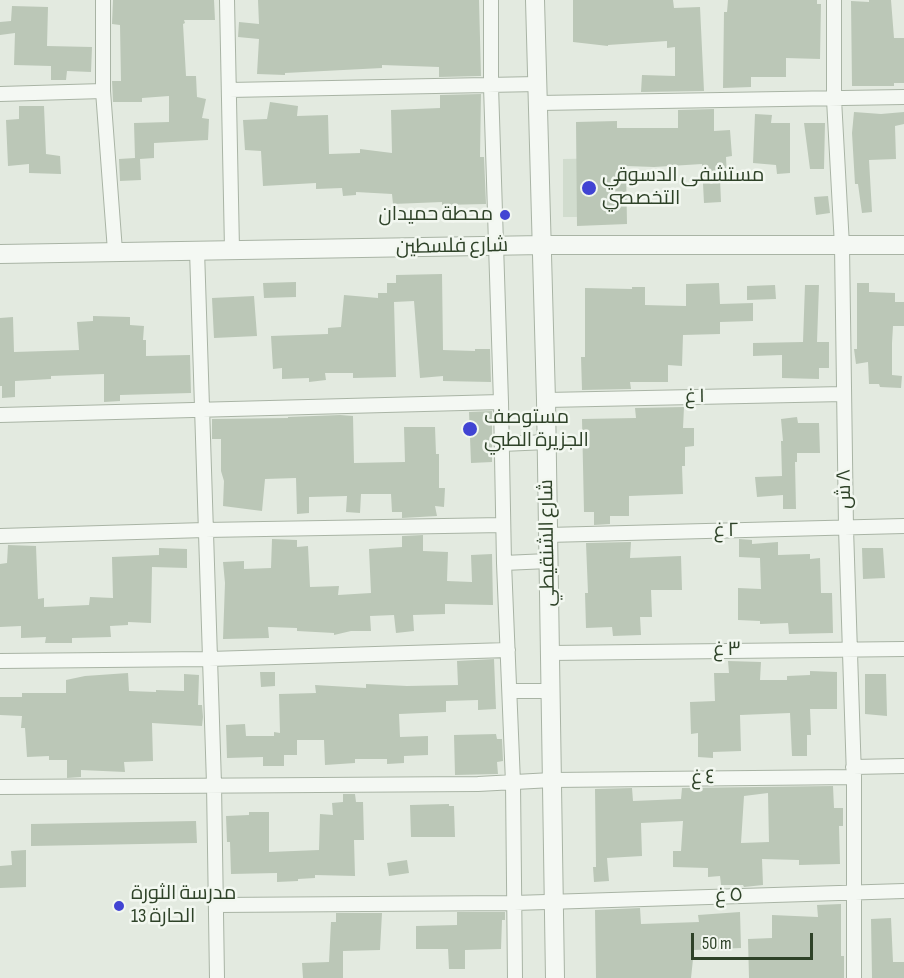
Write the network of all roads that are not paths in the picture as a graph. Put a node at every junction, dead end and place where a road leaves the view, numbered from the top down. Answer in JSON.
{"nodes":[{"id":1,"x":103,"y":0,"type":"edge"},
{"id":2,"x":227,"y":0,"type":"edge"},
{"id":3,"x":491,"y":0,"type":"edge"},
{"id":4,"x":535,"y":0,"type":"edge"},
{"id":5,"x":834,"y":0,"type":"edge"},
{"id":6,"x":538,"y":84,"type":"junction"},
{"id":7,"x":491,"y":86,"type":"junction"},
{"id":8,"x":229,"y":90,"type":"junction"},
{"id":9,"x":104,"y":91,"type":"junction"},
{"id":10,"x":0,"y":94,"type":"edge"},
{"id":11,"x":904,"y":97,"type":"edge"},
{"id":12,"x":834,"y":99,"type":"junction"},
{"id":13,"x":539,"y":104,"type":"junction"},
{"id":14,"x":543,"y":245,"type":"junction"},
{"id":15,"x":904,"y":245,"type":"edge"},
{"id":16,"x":496,"y":246,"type":"junction"},
{"id":17,"x":842,"y":246,"type":"junction"},
{"id":18,"x":232,"y":249,"type":"junction"},
{"id":19,"x":197,"y":250,"type":"junction"},
{"id":20,"x":115,"y":251,"type":"junction"},
{"id":21,"x":0,"y":254,"type":"edge"},
{"id":22,"x":844,"y":394,"type":"junction"},
{"id":23,"x":546,"y":400,"type":"junction"},
{"id":24,"x":501,"y":402,"type":"junction"},
{"id":25,"x":203,"y":409,"type":"junction"},
{"id":26,"x":0,"y":415,"type":"edge"},
{"id":27,"x":547,"y":442,"type":"junction"},
{"id":28,"x":502,"y":444,"type":"junction"},
{"id":29,"x":503,"y":525,"type":"junction"},
{"id":30,"x":904,"y":526,"type":"edge"},
{"id":31,"x":846,"y":528,"type":"junction"},
{"id":32,"x":205,"y":530,"type":"junction"},
{"id":33,"x":0,"y":536,"type":"edge"},
{"id":34,"x":547,"y":536,"type":"junction"},
{"id":35,"x":548,"y":561,"type":"junction"},
{"id":36,"x":504,"y":563,"type":"junction"},
{"id":37,"x":849,"y":648,"type":"junction"},
{"id":38,"x":904,"y":649,"type":"edge"},
{"id":39,"x":508,"y":650,"type":"junction"},
{"id":40,"x":550,"y":653,"type":"junction"},
{"id":41,"x":209,"y":659,"type":"junction"},
{"id":42,"x":0,"y":661,"type":"edge"},
{"id":43,"x":510,"y":691,"type":"junction"},
{"id":44,"x":551,"y":691,"type":"junction"},
{"id":45,"x":904,"y":766,"type":"edge"},
{"id":46,"x":853,"y":772,"type":"junction"},
{"id":47,"x":552,"y":780,"type":"junction"},
{"id":48,"x":513,"y":783,"type":"junction"},
{"id":49,"x":214,"y":784,"type":"junction"},
{"id":50,"x":0,"y":787,"type":"edge"},
{"id":51,"x":904,"y":891,"type":"edge"},
{"id":52,"x":854,"y":892,"type":"junction"},
{"id":53,"x":554,"y":901,"type":"junction"},
{"id":54,"x":514,"y":903,"type":"junction"},
{"id":55,"x":216,"y":905,"type":"junction"},
{"id":56,"x":217,"y":978,"type":"edge"},
{"id":57,"x":515,"y":978,"type":"edge"},
{"id":58,"x":555,"y":978,"type":"edge"},
{"id":59,"x":854,"y":978,"type":"edge"}],
"edges":[{"from":1,"to":9,"type":"street"},
{"from":2,"to":8,"type":"street"},
{"from":3,"to":7,"type":"street"},
{"from":4,"to":6,"type":"street","name":"شارع الشنقيطي"},
{"from":5,"to":12,"type":"street","name":"٨ ش"},
{"from":6,"to":7,"type":"street"},
{"from":6,"to":13,"type":"street","name":"شارع الشنقيطي"},
{"from":7,"to":8,"type":"street"},
{"from":7,"to":16,"type":"street"},
{"from":8,"to":18,"type":"street"},
{"from":9,"to":10,"type":"street"},
{"from":9,"to":20,"type":"street"},
{"from":11,"to":12,"type":"street"},
{"from":12,"to":13,"type":"street"},
{"from":12,"to":17,"type":"street","name":"٨ ش"},
{"from":13,"to":14,"type":"street","name":"شارع الشنقيطي"},
{"from":14,"to":16,"type":"street","name":"شارع فلسطين"},
{"from":14,"to":17,"type":"street","name":"شارع فلسطين"},
{"from":14,"to":23,"type":"street","name":"شارع الشنقيطي"},
{"from":15,"to":17,"type":"street","name":"شارع فلسطين"},
{"from":16,"to":18,"type":"street","name":"شارع فلسطين"},
{"from":16,"to":24,"type":"street"},
{"from":17,"to":22,"type":"street","name":"٨ ش"},
{"from":18,"to":19,"type":"street","name":"شارع فلسطين"},
{"from":19,"to":20,"type":"street","name":"شارع فلسطين"},
{"from":19,"to":25,"type":"street"},
{"from":20,"to":21,"type":"street","name":"شارع فلسطين"},
{"from":22,"to":23,"type":"street","name":"١ غ"},
{"from":22,"to":31,"type":"street","name":"٨ ش"},
{"from":23,"to":27,"type":"street","name":"شارع الشنقيطي"},
{"from":24,"to":25,"type":"street"},
{"from":24,"to":28,"type":"street"},
{"from":25,"to":26,"type":"street"},
{"from":25,"to":32,"type":"street"},
{"from":27,"to":28,"type":"street"},
{"from":27,"to":34,"type":"street","name":"شارع الشنقيطي"},
{"from":28,"to":29,"type":"street"},
{"from":29,"to":32,"type":"street"},
{"from":29,"to":36,"type":"street"},
{"from":30,"to":31,"type":"street","name":"٢ غ"},
{"from":31,"to":34,"type":"street","name":"٢ غ"},
{"from":31,"to":37,"type":"street","name":"٨ ش"},
{"from":32,"to":33,"type":"street"},
{"from":32,"to":41,"type":"street"},
{"from":34,"to":35,"type":"street","name":"شارع الشنقيطي"},
{"from":35,"to":36,"type":"street"},
{"from":35,"to":40,"type":"street","name":"شارع الشنقيطي"},
{"from":36,"to":39,"type":"street"},
{"from":37,"to":38,"type":"street","name":"٣ غ"},
{"from":37,"to":40,"type":"street","name":"٣ غ"},
{"from":37,"to":46,"type":"street","name":"٨ ش"},
{"from":39,"to":41,"type":"street"},
{"from":39,"to":43,"type":"street"},
{"from":40,"to":44,"type":"street","name":"شارع الشنقيطي"},
{"from":41,"to":42,"type":"street"},
{"from":41,"to":49,"type":"street"},
{"from":43,"to":44,"type":"street"},
{"from":43,"to":48,"type":"street"},
{"from":44,"to":47,"type":"street","name":"شارع الشنقيطي"},
{"from":45,"to":46,"type":"street","name":"٤ غ"},
{"from":46,"to":47,"type":"street","name":"٤ غ"},
{"from":46,"to":52,"type":"street","name":"٨ ش"},
{"from":47,"to":48,"type":"street","name":"٤ غ"},
{"from":47,"to":53,"type":"street","name":"شارع الشنقيطي"},
{"from":48,"to":49,"type":"street","name":"٤ غ"},
{"from":48,"to":54,"type":"street"},
{"from":49,"to":50,"type":"street","name":"٤ غ"},
{"from":49,"to":55,"type":"street"},
{"from":51,"to":52,"type":"street","name":"٥ غ"},
{"from":52,"to":53,"type":"street","name":"٥ غ"},
{"from":52,"to":59,"type":"street","name":"٨ ش"},
{"from":53,"to":54,"type":"street","name":"٥ غ"},
{"from":53,"to":58,"type":"street","name":"شارع الشنقيطي"},
{"from":54,"to":55,"type":"street","name":"٥ غ"},
{"from":54,"to":57,"type":"street"},
{"from":55,"to":56,"type":"street"}]}
